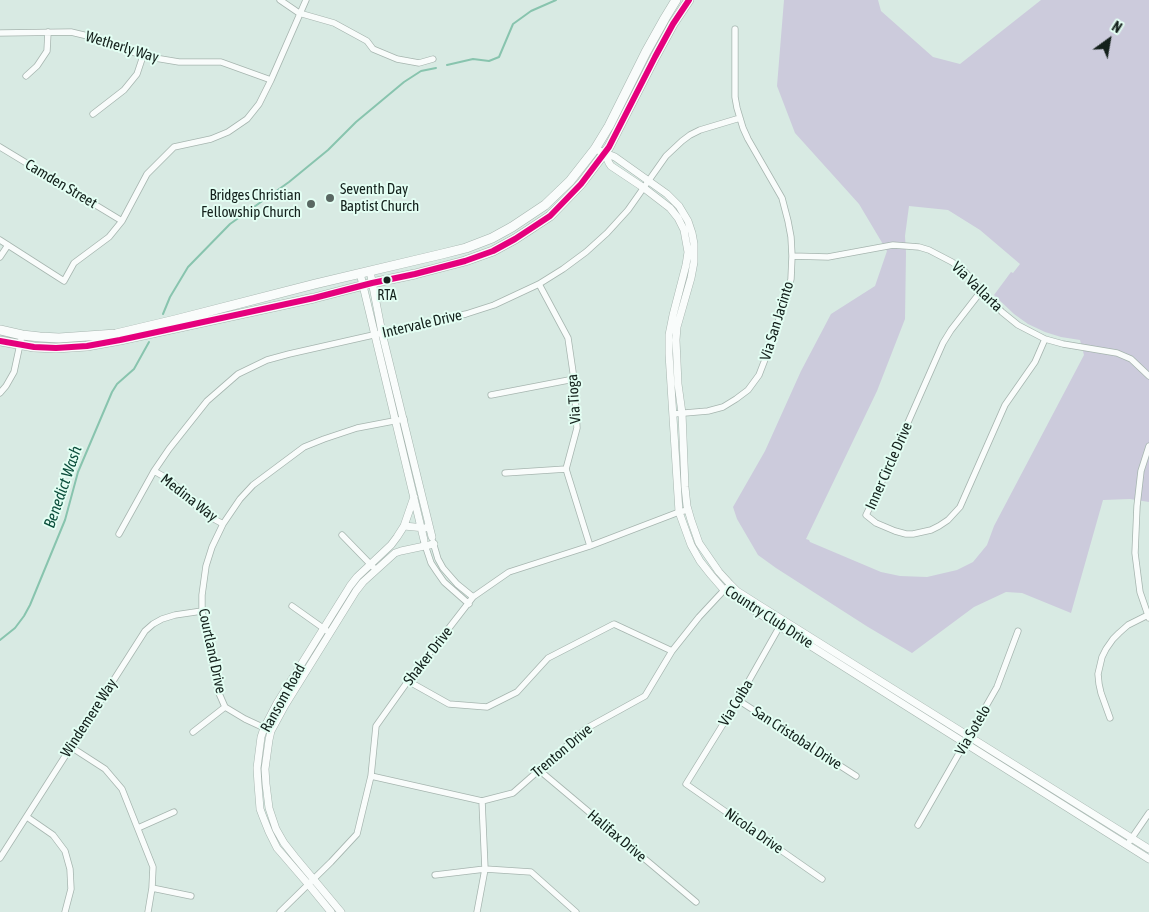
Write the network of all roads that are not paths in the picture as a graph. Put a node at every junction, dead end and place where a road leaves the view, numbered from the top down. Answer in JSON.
{"nodes":[{"id":1,"x":280,"y":0,"type":"edge"},
{"id":2,"x":306,"y":0,"type":"edge"},
{"id":3,"x":676,"y":0,"type":"edge"},
{"id":4,"x":689,"y":0,"type":"edge"},
{"id":5,"x":299,"y":13,"type":"junction"},
{"id":6,"x":735,"y":29,"type":"dead end"},
{"id":7,"x":48,"y":32,"type":"junction"},
{"id":8,"x":0,"y":33,"type":"edge"},
{"id":9,"x":142,"y":56,"type":"junction"},
{"id":10,"x":434,"y":59,"type":"dead end"},
{"id":11,"x":26,"y":76,"type":"dead end"},
{"id":12,"x":271,"y":80,"type":"junction"},
{"id":13,"x":93,"y":114,"type":"dead end"},
{"id":14,"x":740,"y":118,"type":"junction"},
{"id":15,"x":0,"y":147,"type":"edge"},
{"id":16,"x":595,"y":150,"type":"junction"},
{"id":17,"x":605,"y":154,"type":"junction"},
{"id":18,"x":649,"y":181,"type":"junction"},
{"id":19,"x":644,"y":188,"type":"junction"},
{"id":20,"x":122,"y":221,"type":"junction"},
{"id":21,"x":0,"y":240,"type":"edge"},
{"id":22,"x":8,"y":245,"type":"junction"},
{"id":23,"x":792,"y":256,"type":"junction"},
{"id":24,"x":0,"y":257,"type":"edge"},
{"id":25,"x":365,"y":272,"type":"junction"},
{"id":26,"x":367,"y":284,"type":"junction"},
{"id":27,"x":540,"y":284,"type":"junction"},
{"id":28,"x":982,"y":290,"type":"junction"},
{"id":29,"x":0,"y":330,"type":"edge"},
{"id":30,"x":379,"y":334,"type":"junction"},
{"id":31,"x":22,"y":335,"type":"junction"},
{"id":32,"x":1045,"y":339,"type":"junction"},
{"id":33,"x":0,"y":341,"type":"edge"},
{"id":34,"x":20,"y":345,"type":"junction"},
{"id":35,"x":1149,"y":376,"type":"edge"},
{"id":36,"x":574,"y":379,"type":"junction"},
{"id":37,"x":0,"y":393,"type":"edge"},
{"id":38,"x":491,"y":395,"type":"dead end"},
{"id":39,"x":682,"y":413,"type":"junction"},
{"id":40,"x":673,"y":414,"type":"junction"},
{"id":41,"x":404,"y":419,"type":"junction"},
{"id":42,"x":396,"y":421,"type":"junction"},
{"id":43,"x":1149,"y":446,"type":"edge"},
{"id":44,"x":566,"y":469,"type":"junction"},
{"id":45,"x":154,"y":471,"type":"junction"},
{"id":46,"x":505,"y":473,"type":"dead end"},
{"id":47,"x":414,"y":497,"type":"junction"},
{"id":48,"x":688,"y":510,"type":"junction"},
{"id":49,"x":679,"y":512,"type":"junction"},
{"id":50,"x":223,"y":524,"type":"junction"},
{"id":51,"x":404,"y":526,"type":"junction"},
{"id":52,"x":421,"y":528,"type":"junction"},
{"id":53,"x":119,"y":534,"type":"dead end"},
{"id":54,"x":342,"y":535,"type":"dead end"},
{"id":55,"x":432,"y":537,"type":"junction"},
{"id":56,"x":425,"y":543,"type":"junction"},
{"id":57,"x":590,"y":546,"type":"junction"},
{"id":58,"x":373,"y":568,"type":"junction"},
{"id":59,"x":727,"y":587,"type":"junction"},
{"id":60,"x":473,"y":597,"type":"junction"},
{"id":61,"x":469,"y":604,"type":"junction"},
{"id":62,"x":292,"y":606,"type":"dead end"},
{"id":63,"x":202,"y":611,"type":"junction"},
{"id":64,"x":1148,"y":616,"type":"edge"},
{"id":65,"x":782,"y":623,"type":"junction"},
{"id":66,"x":327,"y":631,"type":"junction"},
{"id":67,"x":1018,"y":631,"type":"dead end"},
{"id":68,"x":672,"y":651,"type":"junction"},
{"id":69,"x":408,"y":681,"type":"junction"},
{"id":70,"x":738,"y":700,"type":"junction"},
{"id":71,"x":225,"y":707,"type":"junction"},
{"id":72,"x":1110,"y":718,"type":"dead end"},
{"id":73,"x":268,"y":729,"type":"junction"},
{"id":74,"x":192,"y":732,"type":"dead end"},
{"id":75,"x":967,"y":739,"type":"junction"},
{"id":76,"x":71,"y":747,"type":"junction"},
{"id":77,"x":539,"y":770,"type":"junction"},
{"id":78,"x":371,"y":776,"type":"junction"},
{"id":79,"x":856,"y":776,"type":"dead end"},
{"id":80,"x":686,"y":784,"type":"joint"},
{"id":81,"x":482,"y":801,"type":"junction"},
{"id":82,"x":174,"y":812,"type":"dead end"},
{"id":83,"x":1149,"y":813,"type":"edge"},
{"id":84,"x":27,"y":817,"type":"junction"},
{"id":85,"x":918,"y":825,"type":"dead end"},
{"id":86,"x":138,"y":828,"type":"junction"},
{"id":87,"x":1132,"y":838,"type":"junction"},
{"id":88,"x":1128,"y":845,"type":"junction"},
{"id":89,"x":1149,"y":849,"type":"edge"},
{"id":90,"x":0,"y":858,"type":"edge"},
{"id":91,"x":1149,"y":859,"type":"edge"},
{"id":92,"x":486,"y":869,"type":"junction"},
{"id":93,"x":435,"y":875,"type":"dead end"},
{"id":94,"x":822,"y":878,"type":"dead end"},
{"id":95,"x":311,"y":881,"type":"junction"},
{"id":96,"x":152,"y":888,"type":"junction"},
{"id":97,"x":191,"y":896,"type":"dead end"},
{"id":98,"x":696,"y":902,"type":"dead end"},
{"id":99,"x":65,"y":912,"type":"edge"},
{"id":100,"x":148,"y":912,"type":"edge"},
{"id":101,"x":280,"y":912,"type":"edge"},
{"id":102,"x":331,"y":912,"type":"edge"},
{"id":103,"x":341,"y":912,"type":"edge"},
{"id":104,"x":477,"y":912,"type":"edge"},
{"id":105,"x":576,"y":912,"type":"edge"}],
"edges":[{"from":1,"to":5,"type":"street"},
{"from":2,"to":5,"type":"street"},
{"from":3,"to":16,"type":"main road"},
{"from":4,"to":17,"type":"main road"},
{"from":5,"to":10,"type":"street"},
{"from":5,"to":12,"type":"street"},
{"from":6,"to":14,"type":"street","name":"Via San Jacinto"},
{"from":7,"to":8,"type":"street","name":"Wetherly Way"},
{"from":7,"to":9,"type":"street","name":"Wetherly Way"},
{"from":7,"to":11,"type":"street"},
{"from":9,"to":12,"type":"street","name":"Wetherly Way"},
{"from":9,"to":13,"type":"street"},
{"from":12,"to":20,"type":"street"},
{"from":14,"to":18,"type":"street","name":"Intervale Drive"},
{"from":14,"to":23,"type":"street","name":"Via San Jacinto"},
{"from":15,"to":20,"type":"street","name":"Camden Street"},
{"from":16,"to":17,"type":"street","name":"Country Club Drive"},
{"from":16,"to":25,"type":"main road"},
{"from":17,"to":18,"type":"street","name":"Country Club Drive"},
{"from":17,"to":19,"type":"street","name":"Country Club Drive"},
{"from":17,"to":26,"type":"main road"},
{"from":18,"to":19,"type":"street","name":"Intervale Drive"},
{"from":18,"to":39,"type":"street","name":"Country Club Drive"},
{"from":19,"to":27,"type":"street","name":"Intervale Drive"},
{"from":19,"to":40,"type":"street","name":"Country Club Drive"},
{"from":20,"to":22,"type":"street"},
{"from":21,"to":22,"type":"street"},
{"from":22,"to":24,"type":"street"},
{"from":23,"to":28,"type":"street","name":"Via Vallarta"},
{"from":23,"to":39,"type":"street","name":"Via San Jacinto"},
{"from":25,"to":26,"type":"street"},
{"from":25,"to":31,"type":"main road"},
{"from":26,"to":30,"type":"street"},
{"from":26,"to":34,"type":"main road"},
{"from":27,"to":30,"type":"street","name":"Intervale Drive"},
{"from":27,"to":36,"type":"street","name":"Via Tioga"},
{"from":28,"to":32,"type":"street","name":"Via Vallarta"},
{"from":28,"to":32,"type":"street","name":"Inner Circle Drive"},
{"from":29,"to":31,"type":"main road"},
{"from":30,"to":41,"type":"street"},
{"from":30,"to":42,"type":"street"},
{"from":30,"to":45,"type":"street","name":"Intervale Drive"},
{"from":31,"to":34,"type":"street"},
{"from":32,"to":35,"type":"street","name":"Via Vallarta"},
{"from":33,"to":34,"type":"main road"},
{"from":34,"to":37,"type":"street"},
{"from":36,"to":38,"type":"street"},
{"from":36,"to":44,"type":"street","name":"Via Tioga"},
{"from":39,"to":40,"type":"street","name":"Via San Jacinto"},
{"from":39,"to":48,"type":"street","name":"Country Club Drive"},
{"from":40,"to":49,"type":"street","name":"Country Club Drive"},
{"from":41,"to":42,"type":"street","name":"Courtland Drive"},
{"from":41,"to":55,"type":"street"},
{"from":42,"to":47,"type":"street"},
{"from":42,"to":50,"type":"street","name":"Courtland Drive"},
{"from":43,"to":64,"type":"street"},
{"from":44,"to":46,"type":"street"},
{"from":44,"to":57,"type":"street"},
{"from":45,"to":50,"type":"street","name":"Medina Way"},
{"from":45,"to":53,"type":"street","name":"Intervale Drive"},
{"from":47,"to":51,"type":"street","name":"Ransom Road"},
{"from":47,"to":52,"type":"street"},
{"from":48,"to":49,"type":"street","name":"Shaker Drive"},
{"from":48,"to":59,"type":"street","name":"Country Club Drive"},
{"from":49,"to":57,"type":"street","name":"Shaker Drive"},
{"from":49,"to":59,"type":"street","name":"Country Club Drive"},
{"from":50,"to":63,"type":"street","name":"Courtland Drive"},
{"from":51,"to":52,"type":"street"},
{"from":51,"to":58,"type":"street","name":"Ransom Road"},
{"from":52,"to":55,"type":"street"},
{"from":52,"to":56,"type":"street"},
{"from":54,"to":58,"type":"street"},
{"from":55,"to":56,"type":"street","name":"Ransom Road"},
{"from":55,"to":60,"type":"street"},
{"from":56,"to":58,"type":"street","name":"Ransom Road"},
{"from":56,"to":61,"type":"street"},
{"from":57,"to":60,"type":"street","name":"Shaker Drive"},
{"from":58,"to":66,"type":"street","name":"Ransom Road"},
{"from":59,"to":65,"type":"street","name":"Country Club Drive"},
{"from":59,"to":68,"type":"street","name":"Trenton Drive"},
{"from":60,"to":61,"type":"street","name":"Shaker Drive"},
{"from":61,"to":69,"type":"street","name":"Shaker Drive"},
{"from":62,"to":66,"type":"street"},
{"from":63,"to":71,"type":"street","name":"Courtland Drive"},
{"from":63,"to":76,"type":"street","name":"Windemere Way"},
{"from":64,"to":72,"type":"street"},
{"from":65,"to":70,"type":"street","name":"Via Coiba"},
{"from":65,"to":75,"type":"street","name":"Country Club Drive"},
{"from":66,"to":73,"type":"street","name":"Ransom Road"},
{"from":67,"to":75,"type":"street","name":"Via Sotelo"},
{"from":68,"to":69,"type":"street"},
{"from":68,"to":77,"type":"street","name":"Trenton Drive"},
{"from":69,"to":78,"type":"street","name":"Shaker Drive"},
{"from":70,"to":79,"type":"street","name":"San Cristobal Drive"},
{"from":70,"to":80,"type":"street","name":"Via Coiba"},
{"from":71,"to":73,"type":"street","name":"Courtland Drive"},
{"from":71,"to":74,"type":"street"},
{"from":73,"to":95,"type":"street","name":"Ransom Road"},
{"from":75,"to":85,"type":"street","name":"Via Sotelo"},
{"from":75,"to":87,"type":"street","name":"Country Club Drive"},
{"from":75,"to":88,"type":"street","name":"Country Club Drive"},
{"from":76,"to":84,"type":"street","name":"Windemere Way"},
{"from":76,"to":86,"type":"street"},
{"from":77,"to":81,"type":"street","name":"Trenton Drive"},
{"from":77,"to":98,"type":"street","name":"Halifax Drive"},
{"from":78,"to":81,"type":"street","name":"Trenton Drive"},
{"from":78,"to":95,"type":"street","name":"Shaker Drive"},
{"from":80,"to":94,"type":"street","name":"Nicola Drive"},
{"from":81,"to":92,"type":"street"},
{"from":82,"to":86,"type":"street"},
{"from":83,"to":87,"type":"street"},
{"from":84,"to":90,"type":"street","name":"Windemere Way"},
{"from":84,"to":99,"type":"street"},
{"from":86,"to":96,"type":"street"},
{"from":87,"to":88,"type":"street"},
{"from":87,"to":89,"type":"street","name":"Country Club Drive"},
{"from":88,"to":91,"type":"street","name":"Country Club Drive"},
{"from":92,"to":93,"type":"street"},
{"from":92,"to":104,"type":"street"},
{"from":92,"to":105,"type":"street"},
{"from":95,"to":101,"type":"street","name":"Shaker Drive"},
{"from":95,"to":102,"type":"street","name":"Ransom Road"},
{"from":95,"to":103,"type":"street","name":"Ransom Road"},
{"from":96,"to":97,"type":"street"},
{"from":96,"to":100,"type":"street"}]}
